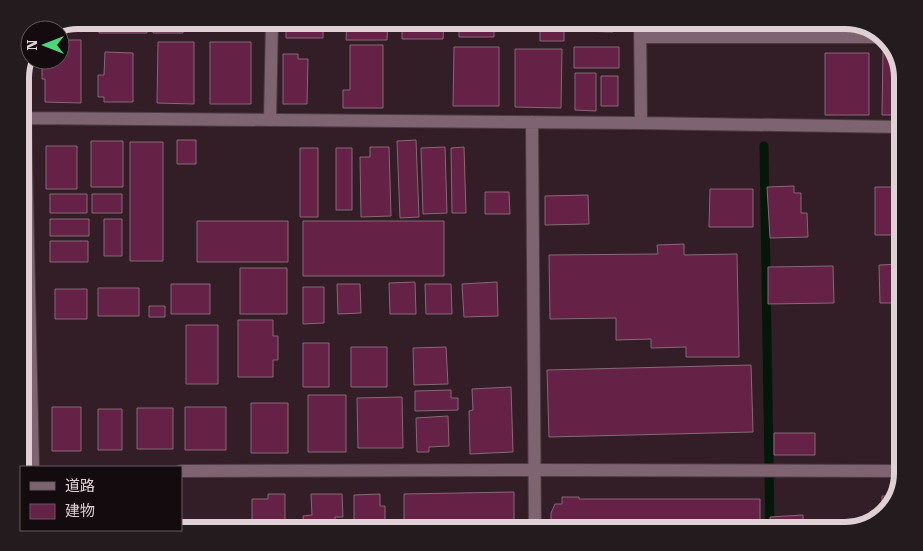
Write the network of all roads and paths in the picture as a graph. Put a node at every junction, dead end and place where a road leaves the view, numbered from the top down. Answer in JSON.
{"nodes":[{"id":1,"x":272,"y":29,"type":"edge"},
{"id":2,"x":640,"y":29,"type":"edge"},
{"id":3,"x":640,"y":37,"type":"junction"},
{"id":4,"x":872,"y":37,"type":"edge"},
{"id":5,"x":29,"y":118,"type":"edge"},
{"id":6,"x":270,"y":120,"type":"junction"},
{"id":7,"x":532,"y":122,"type":"junction"},
{"id":8,"x":641,"y":123,"type":"junction"},
{"id":9,"x":894,"y":127,"type":"edge"},
{"id":10,"x":29,"y":339,"type":"edge"},
{"id":11,"x":33,"y":466,"type":"edge"},
{"id":12,"x":534,"y":470,"type":"junction"},
{"id":13,"x":182,"y":471,"type":"edge"},
{"id":14,"x":894,"y":471,"type":"edge"},
{"id":15,"x":535,"y":522,"type":"edge"}],
"edges":[{"from":1,"to":6,"type":"street"},
{"from":2,"to":3,"type":"street"},
{"from":3,"to":4,"type":"street"},
{"from":3,"to":8,"type":"street"},
{"from":5,"to":6,"type":"street"},
{"from":6,"to":7,"type":"street"},
{"from":7,"to":8,"type":"street"},
{"from":7,"to":12,"type":"street"},
{"from":8,"to":9,"type":"street"},
{"from":10,"to":11,"type":"street"},
{"from":12,"to":13,"type":"street"},
{"from":12,"to":14,"type":"street"},
{"from":12,"to":15,"type":"street"}]}
